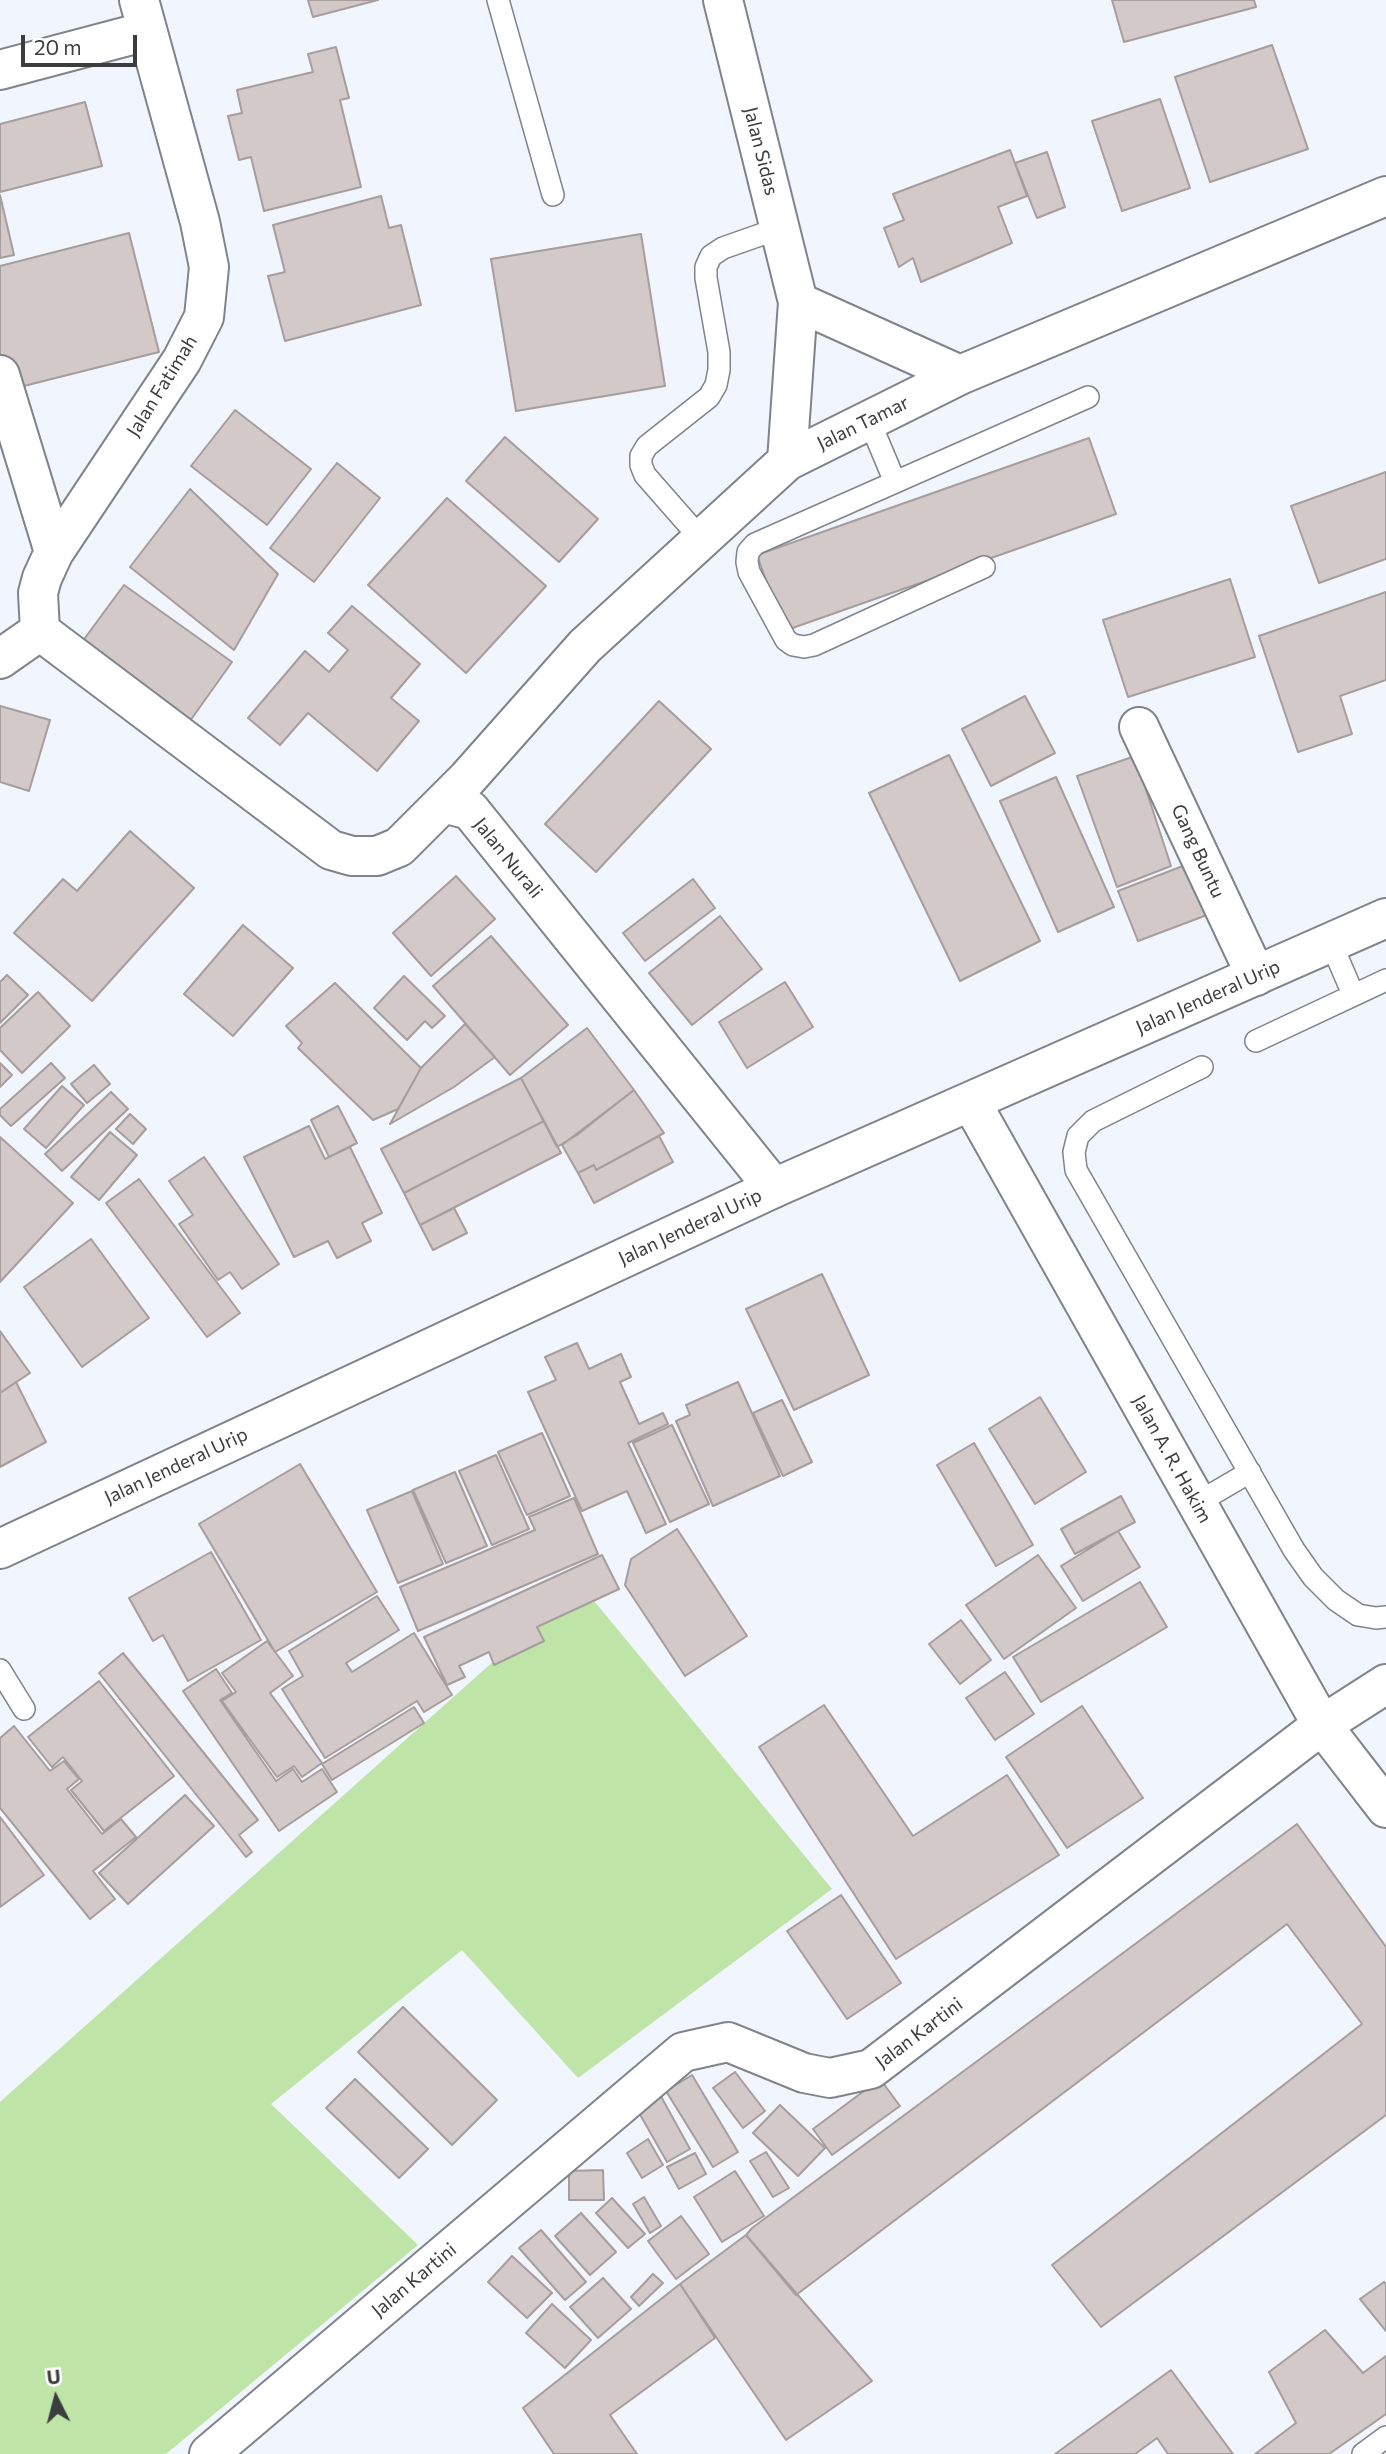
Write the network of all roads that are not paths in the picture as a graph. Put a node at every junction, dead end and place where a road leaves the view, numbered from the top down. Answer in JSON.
{"nodes":[{"id":1,"x":498,"y":0,"type":"edge"},
{"id":2,"x":723,"y":0,"type":"edge"},
{"id":3,"x":143,"y":16,"type":"edge"},
{"id":4,"x":0,"y":70,"type":"edge"},
{"id":5,"x":553,"y":195,"type":"dead end"},
{"id":6,"x":1386,"y":196,"type":"edge"},
{"id":7,"x":780,"y":228,"type":"junction"},
{"id":8,"x":798,"y":302,"type":"junction"},
{"id":9,"x":0,"y":375,"type":"edge"},
{"id":10,"x":961,"y":375,"type":"junction"},
{"id":11,"x":1088,"y":397,"type":"dead end"},
{"id":12,"x":869,"y":420,"type":"junction"},
{"id":13,"x":787,"y":461,"type":"junction"},
{"id":14,"x":895,"y":482,"type":"junction"},
{"id":15,"x":702,"y":540,"type":"junction"},
{"id":16,"x":54,"y":552,"type":"junction"},
{"id":17,"x":984,"y":567,"type":"dead end"},
{"id":18,"x":40,"y":631,"type":"junction"},
{"id":19,"x":0,"y":659,"type":"edge"},
{"id":20,"x":1139,"y":727,"type":"dead end"},
{"id":21,"x":443,"y":803,"type":"junction"},
{"id":22,"x":1386,"y":918,"type":"edge"},
{"id":23,"x":1331,"y":943,"type":"junction"},
{"id":24,"x":1256,"y":976,"type":"junction"},
{"id":25,"x":1386,"y":979,"type":"edge"},
{"id":26,"x":1353,"y":993,"type":"junction"},
{"id":27,"x":1256,"y":1041,"type":"dead end"},
{"id":28,"x":1202,"y":1067,"type":"dead end"},
{"id":29,"x":971,"y":1102,"type":"junction"},
{"id":30,"x":774,"y":1188,"type":"junction"},
{"id":31,"x":1250,"y":1472,"type":"junction"},
{"id":32,"x":1197,"y":1503,"type":"junction"},
{"id":33,"x":0,"y":1549,"type":"edge"},
{"id":34,"x":1386,"y":1617,"type":"edge"},
{"id":35,"x":0,"y":1670,"type":"edge"},
{"id":36,"x":1386,"y":1684,"type":"edge"},
{"id":37,"x":24,"y":1709,"type":"dead end"},
{"id":38,"x":1322,"y":1725,"type":"junction"},
{"id":39,"x":1386,"y":1808,"type":"edge"},
{"id":40,"x":1386,"y":2437,"type":"edge"},
{"id":41,"x":209,"y":2454,"type":"edge"},
{"id":42,"x":1363,"y":2454,"type":"edge"}],
"edges":[{"from":1,"to":5,"type":"lane"},
{"from":2,"to":7,"type":"street","name":"Jalan Sidas"},
{"from":3,"to":4,"type":"street"},
{"from":3,"to":16,"type":"street","name":"Jalan Fatimah"},
{"from":6,"to":10,"type":"street","name":"Jalan Tamar"},
{"from":7,"to":8,"type":"street","name":"Jalan Sidas"},
{"from":7,"to":15,"type":"lane"},
{"from":8,"to":10,"type":"street"},
{"from":8,"to":13,"type":"street","name":"Jalan Sidas"},
{"from":9,"to":16,"type":"street"},
{"from":10,"to":12,"type":"street","name":"Jalan Tamar"},
{"from":11,"to":14,"type":"lane"},
{"from":12,"to":13,"type":"street","name":"Jalan Tamar"},
{"from":12,"to":14,"type":"lane"},
{"from":13,"to":15,"type":"street","name":"Jalan Tamar"},
{"from":14,"to":17,"type":"lane"},
{"from":15,"to":21,"type":"street","name":"Jalan Tamar"},
{"from":16,"to":18,"type":"street","name":"Jalan Fatimah"},
{"from":18,"to":19,"type":"street"},
{"from":18,"to":21,"type":"street"},
{"from":20,"to":24,"type":"street","name":"Gang Buntu"},
{"from":21,"to":30,"type":"street","name":"Jalan Nurali"},
{"from":22,"to":23,"type":"street","name":"Jalan Jenderal Urip"},
{"from":23,"to":24,"type":"street","name":"Jalan Jenderal Urip"},
{"from":23,"to":26,"type":"lane"},
{"from":24,"to":29,"type":"street","name":"Jalan Jenderal Urip"},
{"from":25,"to":26,"type":"lane"},
{"from":26,"to":27,"type":"lane"},
{"from":28,"to":31,"type":"lane"},
{"from":29,"to":30,"type":"street","name":"Jalan Jenderal Urip"},
{"from":29,"to":32,"type":"street","name":"Jalan A. R. Hakim"},
{"from":30,"to":33,"type":"street","name":"Jalan Jenderal Urip"},
{"from":31,"to":32,"type":"lane"},
{"from":31,"to":34,"type":"lane"},
{"from":32,"to":38,"type":"street","name":"Jalan A. R. Hakim"},
{"from":35,"to":37,"type":"lane"},
{"from":36,"to":38,"type":"street","name":"Jalan Kartini"},
{"from":38,"to":39,"type":"street","name":"Jalan A. R. Hakim"},
{"from":38,"to":41,"type":"street","name":"Jalan Kartini"},
{"from":40,"to":42,"type":"lane"}]}
